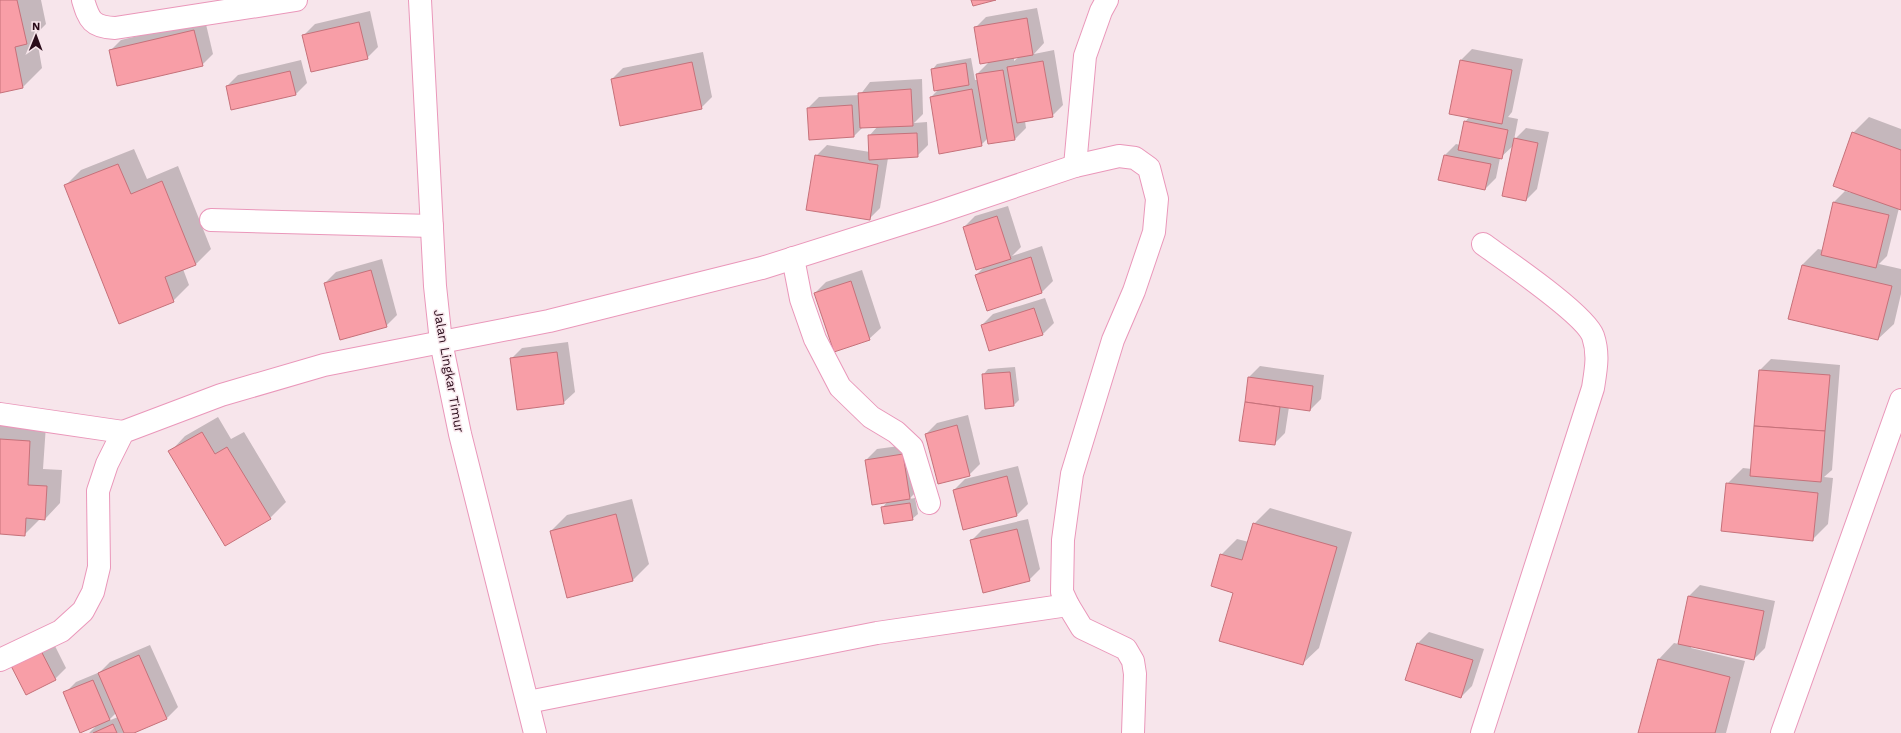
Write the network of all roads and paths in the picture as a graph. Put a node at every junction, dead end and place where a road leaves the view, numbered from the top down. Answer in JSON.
{"nodes":[{"id":1,"x":83,"y":0,"type":"edge"},
{"id":2,"x":296,"y":0,"type":"edge"},
{"id":3,"x":420,"y":0,"type":"edge"},
{"id":4,"x":1107,"y":0,"type":"edge"},
{"id":5,"x":1075,"y":166,"type":"junction"},
{"id":6,"x":211,"y":220,"type":"dead end"},
{"id":7,"x":432,"y":226,"type":"junction"},
{"id":8,"x":1483,"y":244,"type":"dead end"},
{"id":9,"x":793,"y":258,"type":"junction"},
{"id":10,"x":441,"y":342,"type":"junction"},
{"id":11,"x":1901,"y":400,"type":"edge"},
{"id":12,"x":0,"y":414,"type":"edge"},
{"id":13,"x":124,"y":432,"type":"junction"},
{"id":14,"x":929,"y":504,"type":"dead end"},
{"id":15,"x":1068,"y":605,"type":"junction"},
{"id":16,"x":0,"y":660,"type":"edge"},
{"id":17,"x":528,"y":702,"type":"junction"},
{"id":18,"x":535,"y":733,"type":"edge"},
{"id":19,"x":1133,"y":733,"type":"edge"},
{"id":20,"x":1482,"y":733,"type":"edge"},
{"id":21,"x":1782,"y":733,"type":"edge"}],
"edges":[{"from":1,"to":2,"type":"main road"},
{"from":3,"to":7,"type":"main road","name":"Jalan Lingkar Timur"},
{"from":4,"to":5,"type":"main road"},
{"from":5,"to":9,"type":"main road"},
{"from":5,"to":15,"type":"main road"},
{"from":6,"to":7,"type":"main road"},
{"from":7,"to":10,"type":"main road","name":"Jalan Lingkar Timur"},
{"from":8,"to":20,"type":"main road"},
{"from":9,"to":10,"type":"main road"},
{"from":9,"to":14,"type":"main road"},
{"from":10,"to":13,"type":"main road"},
{"from":10,"to":17,"type":"main road","name":"Jalan Lingkar Timur"},
{"from":11,"to":21,"type":"main road"},
{"from":12,"to":13,"type":"main road"},
{"from":13,"to":16,"type":"main road"},
{"from":15,"to":17,"type":"main road"},
{"from":15,"to":19,"type":"main road"},
{"from":17,"to":18,"type":"main road","name":"Jalan Lingkar Timur"}]}
